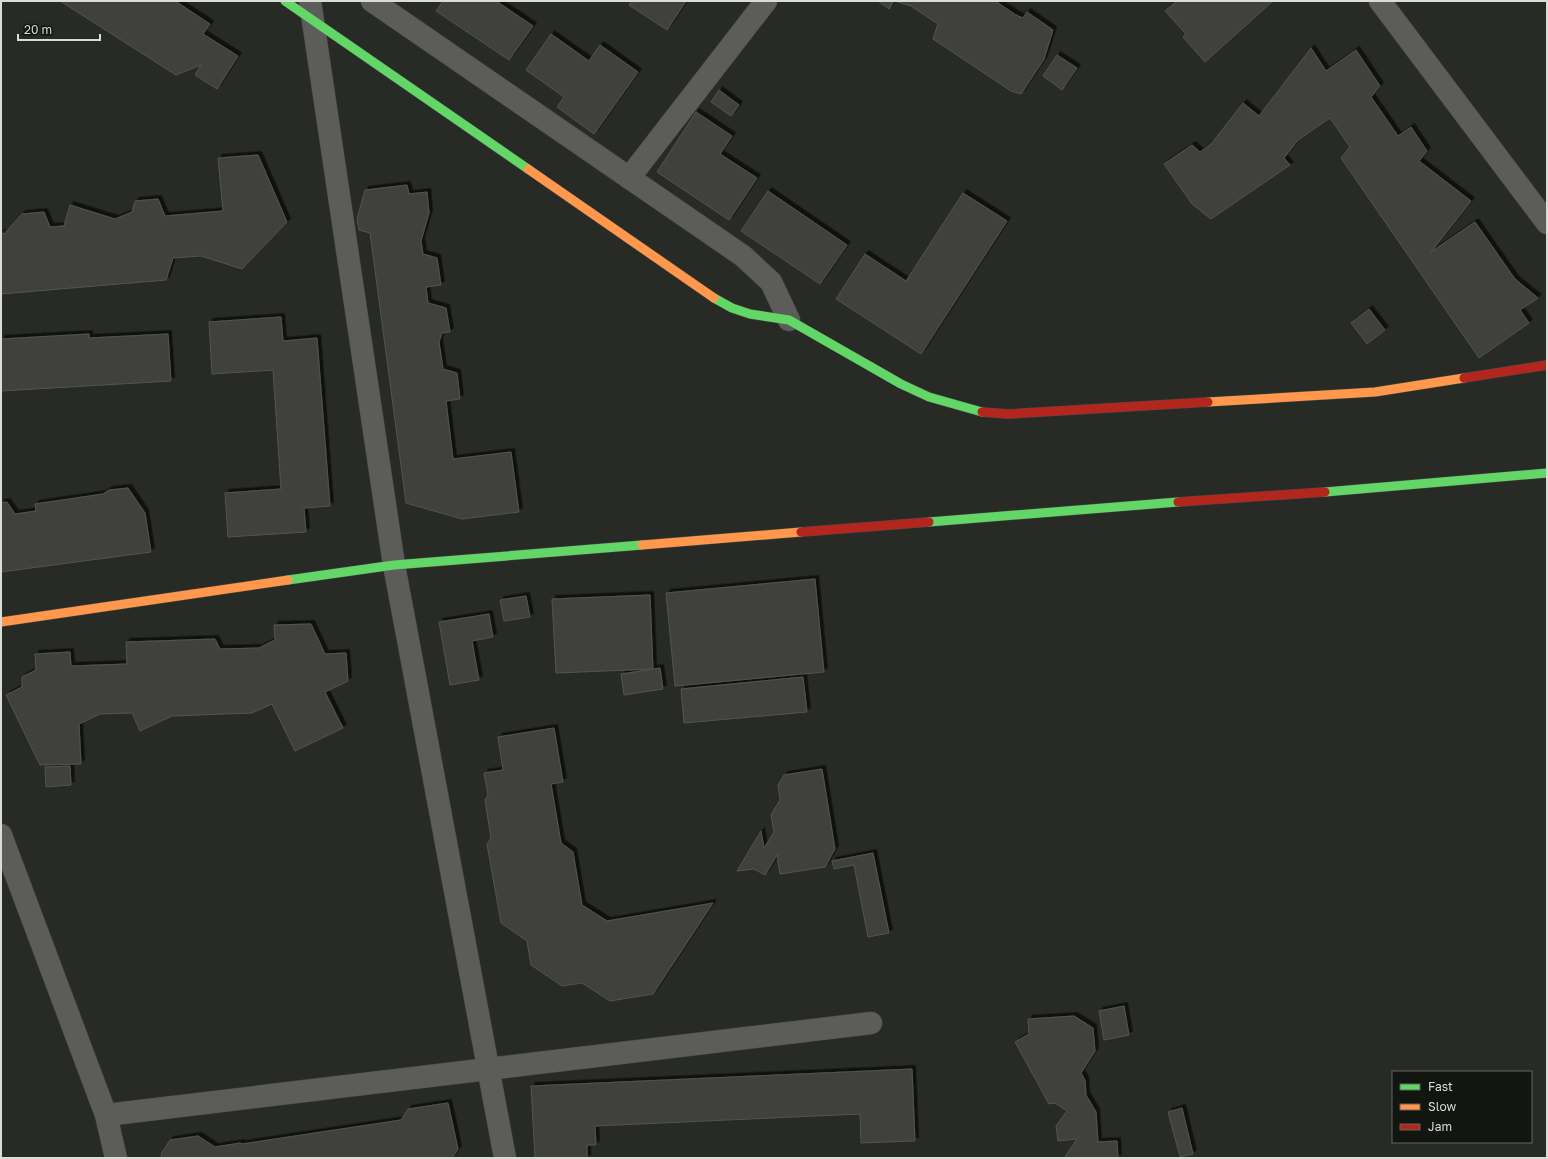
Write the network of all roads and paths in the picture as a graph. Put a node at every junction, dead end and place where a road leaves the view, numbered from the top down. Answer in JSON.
{"nodes":[{"id":1,"x":285,"y":1,"type":"edge"},
{"id":2,"x":372,"y":1,"type":"edge"},
{"id":3,"x":766,"y":1,"type":"edge"},
{"id":4,"x":1380,"y":1,"type":"edge"},
{"id":5,"x":311,"y":11,"type":"edge"},
{"id":6,"x":629,"y":178,"type":"junction"},
{"id":7,"x":1547,"y":223,"type":"edge"},
{"id":8,"x":790,"y":320,"type":"junction"},
{"id":9,"x":1547,"y":365,"type":"edge"},
{"id":10,"x":1547,"y":473,"type":"edge"},
{"id":11,"x":394,"y":565,"type":"junction"},
{"id":12,"x":1,"y":622,"type":"edge"},
{"id":13,"x":1,"y":835,"type":"edge"},
{"id":14,"x":871,"y":1023,"type":"dead end"},
{"id":15,"x":488,"y":1069,"type":"junction"},
{"id":16,"x":106,"y":1115,"type":"junction"},
{"id":17,"x":116,"y":1158,"type":"edge"},
{"id":18,"x":505,"y":1158,"type":"edge"}],
"edges":[{"from":1,"to":5,"type":"street"},
{"from":2,"to":6,"type":"street"},
{"from":3,"to":6,"type":"street"},
{"from":4,"to":7,"type":"street"},
{"from":5,"to":8,"type":"street"},
{"from":5,"to":11,"type":"street"},
{"from":6,"to":8,"type":"street"},
{"from":8,"to":9,"type":"street"},
{"from":10,"to":11,"type":"street"},
{"from":11,"to":12,"type":"street"},
{"from":11,"to":15,"type":"street"},
{"from":13,"to":16,"type":"street"},
{"from":14,"to":15,"type":"street"},
{"from":15,"to":16,"type":"street"},
{"from":15,"to":18,"type":"street"},
{"from":16,"to":17,"type":"street"}]}
